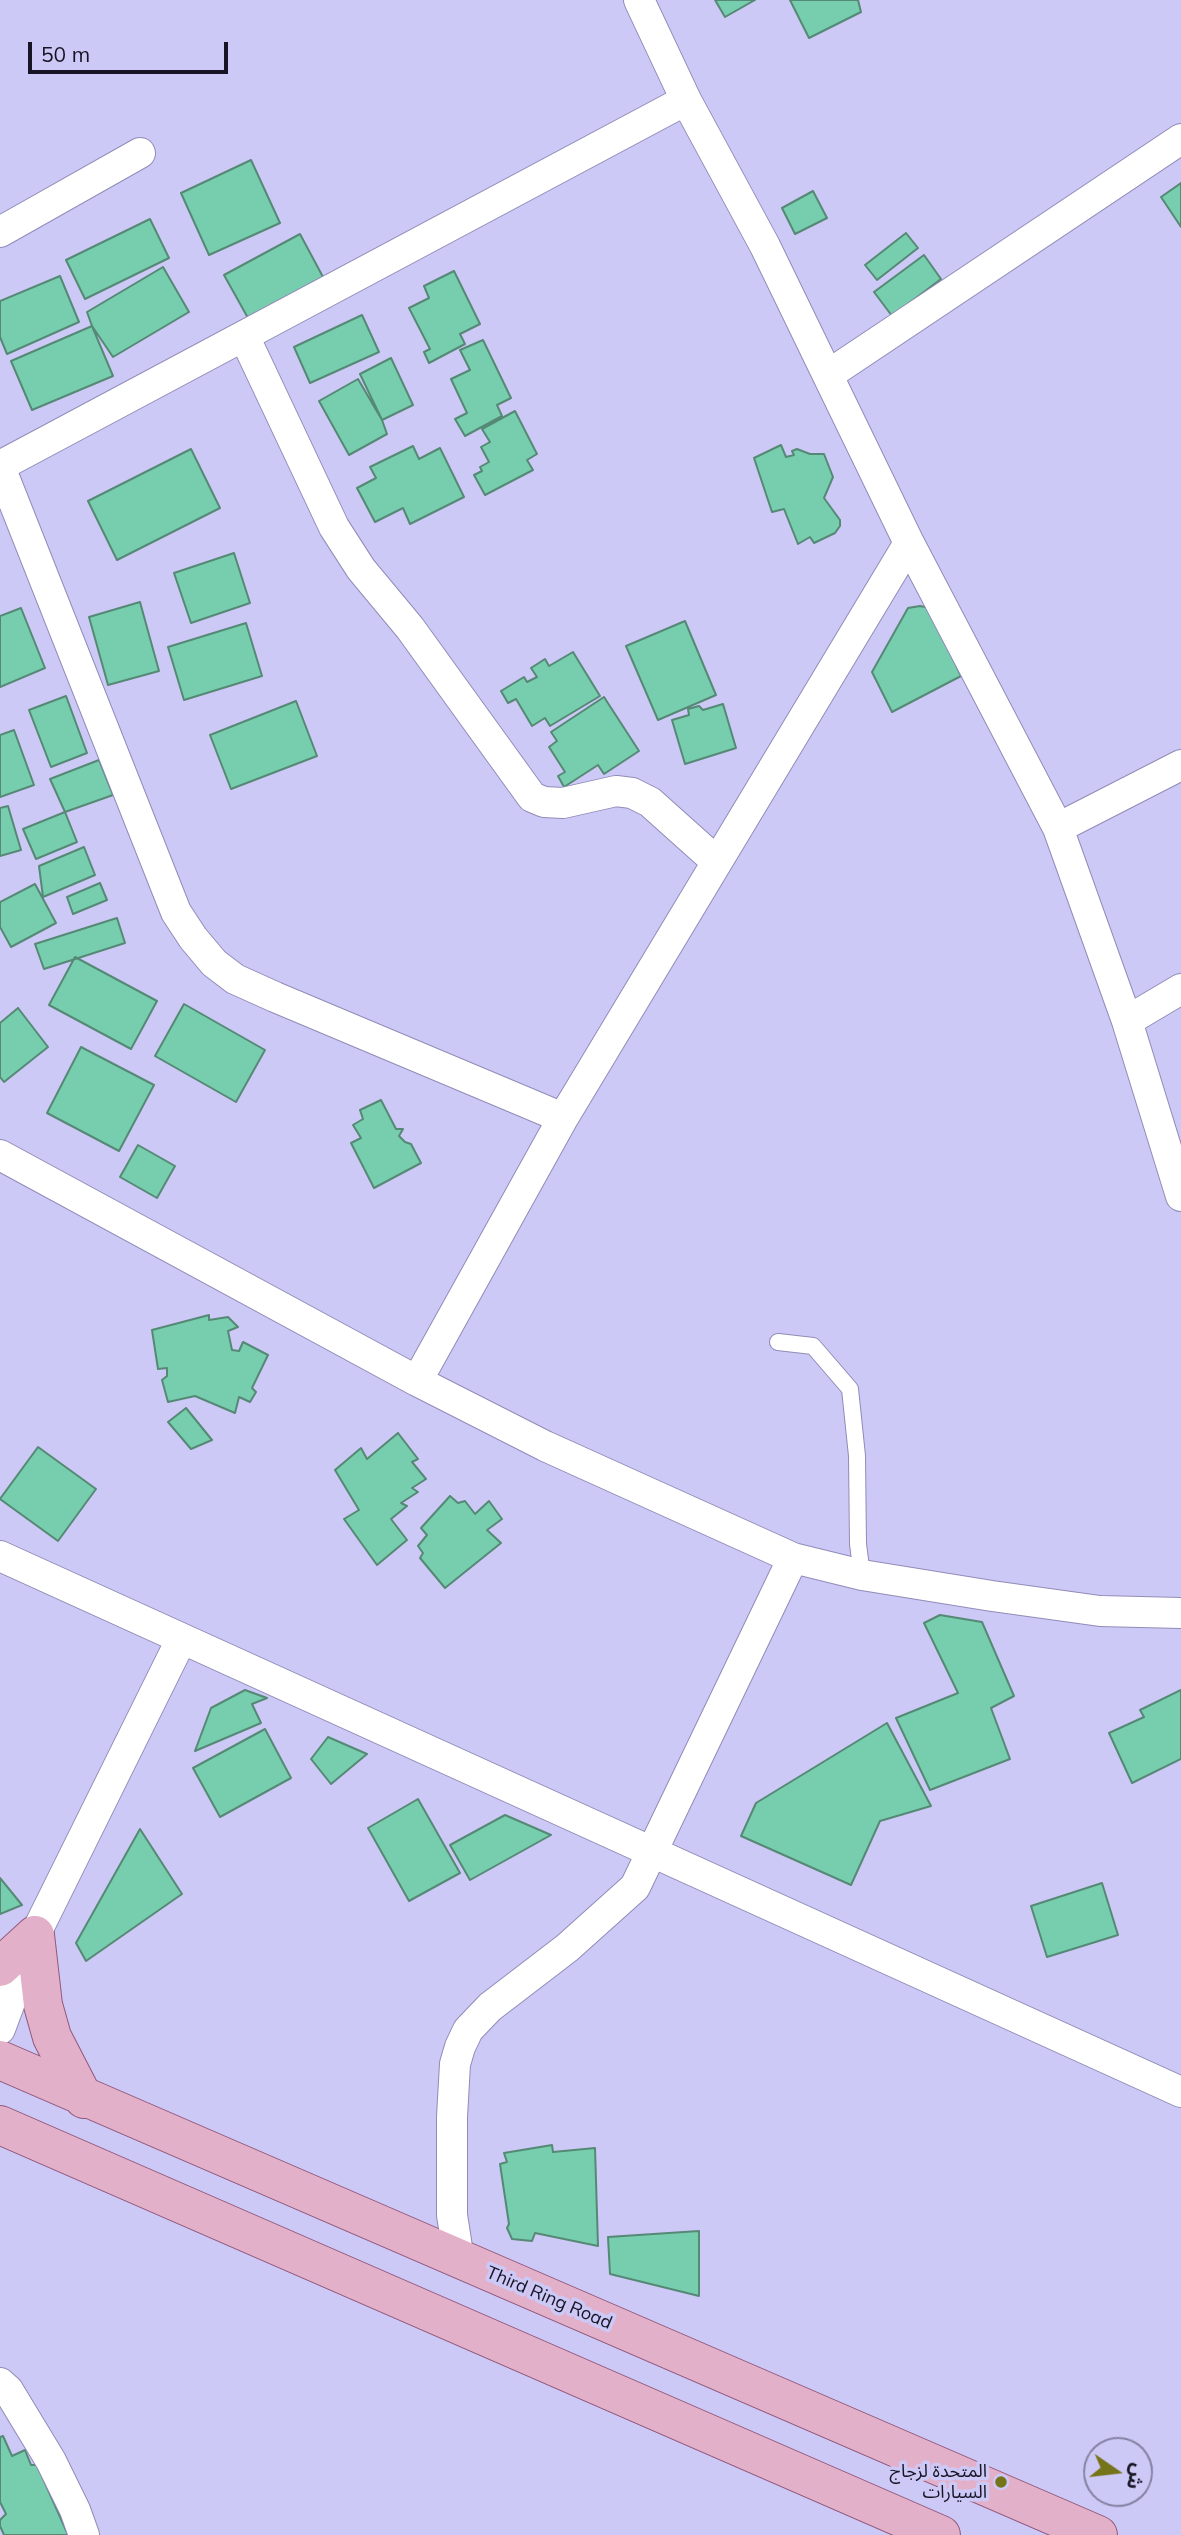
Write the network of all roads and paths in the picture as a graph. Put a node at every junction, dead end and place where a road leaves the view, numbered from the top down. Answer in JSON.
{"nodes":[{"id":1,"x":639,"y":0,"type":"edge"},
{"id":2,"x":686,"y":100,"type":"junction"},
{"id":3,"x":1181,"y":139,"type":"edge"},
{"id":4,"x":140,"y":153,"type":"dead end"},
{"id":5,"x":0,"y":232,"type":"edge"},
{"id":6,"x":244,"y":336,"type":"junction"},
{"id":7,"x":828,"y":375,"type":"junction"},
{"id":8,"x":0,"y":466,"type":"edge"},
{"id":9,"x":909,"y":543,"type":"junction"},
{"id":10,"x":1181,"y":765,"type":"edge"},
{"id":11,"x":1058,"y":828,"type":"junction"},
{"id":12,"x":717,"y":862,"type":"junction"},
{"id":13,"x":1181,"y":989,"type":"edge"},
{"id":14,"x":1127,"y":1021,"type":"junction"},
{"id":15,"x":563,"y":1118,"type":"junction"},
{"id":16,"x":0,"y":1155,"type":"edge"},
{"id":17,"x":1181,"y":1196,"type":"edge"},
{"id":18,"x":778,"y":1342,"type":"dead end"},
{"id":19,"x":417,"y":1381,"type":"junction"},
{"id":20,"x":0,"y":1556,"type":"edge"},
{"id":21,"x":793,"y":1558,"type":"junction"},
{"id":22,"x":862,"y":1575,"type":"junction"},
{"id":23,"x":1181,"y":1613,"type":"edge"},
{"id":24,"x":181,"y":1640,"type":"junction"},
{"id":25,"x":652,"y":1853,"type":"junction"},
{"id":26,"x":35,"y":1935,"type":"junction"},
{"id":27,"x":0,"y":1967,"type":"edge"},
{"id":28,"x":0,"y":2029,"type":"edge"},
{"id":29,"x":0,"y":2060,"type":"edge"},
{"id":30,"x":1181,"y":2092,"type":"edge"},
{"id":31,"x":84,"y":2099,"type":"junction"},
{"id":32,"x":0,"y":2125,"type":"edge"},
{"id":33,"x":459,"y":2260,"type":"junction"},
{"id":34,"x":0,"y":2383,"type":"edge"},
{"id":35,"x":84,"y":2535,"type":"edge"},
{"id":36,"x":941,"y":2535,"type":"edge"},
{"id":37,"x":1098,"y":2535,"type":"edge"}],
"edges":[{"from":1,"to":2,"type":"street"},
{"from":2,"to":6,"type":"street"},
{"from":2,"to":7,"type":"street"},
{"from":3,"to":7,"type":"street"},
{"from":4,"to":5,"type":"street"},
{"from":6,"to":8,"type":"street"},
{"from":6,"to":12,"type":"street"},
{"from":7,"to":9,"type":"street"},
{"from":8,"to":15,"type":"street"},
{"from":9,"to":11,"type":"street"},
{"from":9,"to":12,"type":"street"},
{"from":10,"to":11,"type":"street"},
{"from":11,"to":14,"type":"street"},
{"from":12,"to":15,"type":"street"},
{"from":13,"to":14,"type":"street"},
{"from":14,"to":17,"type":"street"},
{"from":15,"to":19,"type":"street"},
{"from":16,"to":19,"type":"street"},
{"from":18,"to":22,"type":"lane"},
{"from":19,"to":21,"type":"street"},
{"from":20,"to":24,"type":"street"},
{"from":21,"to":22,"type":"street"},
{"from":21,"to":25,"type":"street"},
{"from":22,"to":23,"type":"street"},
{"from":24,"to":25,"type":"street"},
{"from":24,"to":26,"type":"street"},
{"from":25,"to":30,"type":"street"},
{"from":25,"to":33,"type":"street"},
{"from":26,"to":27,"type":"main road"},
{"from":26,"to":28,"type":"street"},
{"from":26,"to":31,"type":"main road"},
{"from":29,"to":31,"type":"main road","name":"Third Ring Road"},
{"from":31,"to":33,"type":"main road","name":"Third Ring Road"},
{"from":32,"to":36,"type":"main road"},
{"from":33,"to":37,"type":"main road","name":"Third Ring Road"},
{"from":34,"to":35,"type":"street"}]}
